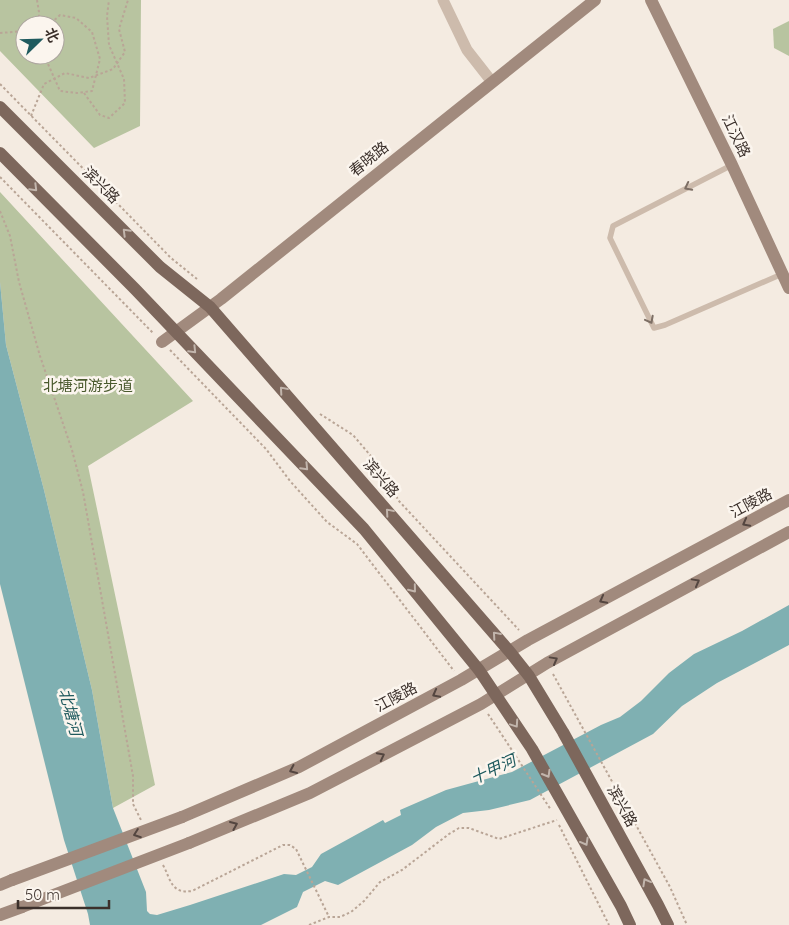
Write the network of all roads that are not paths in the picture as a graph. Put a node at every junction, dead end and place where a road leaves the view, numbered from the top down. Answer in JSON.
{"nodes":[{"id":1,"x":443,"y":0,"type":"edge"},
{"id":2,"x":595,"y":0,"type":"edge"},
{"id":3,"x":651,"y":0,"type":"edge"},
{"id":4,"x":492,"y":82,"type":"junction"},
{"id":5,"x":0,"y":107,"type":"edge"},
{"id":6,"x":0,"y":153,"type":"edge"},
{"id":7,"x":732,"y":165,"type":"junction"},
{"id":8,"x":782,"y":274,"type":"junction"},
{"id":9,"x":789,"y":288,"type":"edge"},
{"id":10,"x":210,"y":307,"type":"junction"},
{"id":11,"x":176,"y":332,"type":"junction"},
{"id":12,"x":162,"y":342,"type":"road end"},
{"id":13,"x":789,"y":500,"type":"edge"},
{"id":14,"x":789,"y":532,"type":"edge"},
{"id":15,"x":510,"y":652,"type":"junction"},
{"id":16,"x":479,"y":670,"type":"junction"},
{"id":17,"x":529,"y":676,"type":"junction"},
{"id":18,"x":495,"y":695,"type":"junction"},
{"id":19,"x":6,"y":882,"type":"edge"},
{"id":20,"x":0,"y":915,"type":"edge"},
{"id":21,"x":630,"y":925,"type":"edge"},
{"id":22,"x":668,"y":925,"type":"edge"}],
"edges":[{"from":1,"to":4,"type":"street"},
{"from":2,"to":4,"type":"main road","name":"春晓路"},
{"from":3,"to":7,"type":"main road","name":"江汉路"},
{"from":4,"to":10,"type":"main road","name":"春晓路"},
{"from":10,"to":5,"type":"main road","name":"滨兴路","one_way":true},
{"from":6,"to":11,"type":"main road","one_way":true},
{"from":7,"to":8,"type":"main road","name":"江汉路"},
{"from":7,"to":8,"type":"lane","one_way":true},
{"from":8,"to":9,"type":"main road","name":"江汉路"},
{"from":10,"to":11,"type":"main road","name":"春晓路"},
{"from":15,"to":10,"type":"main road","name":"滨兴路","one_way":true},
{"from":11,"to":12,"type":"main road","name":"春晓路"},
{"from":11,"to":16,"type":"main road","one_way":true},
{"from":13,"to":15,"type":"main road","name":"江陵路","one_way":true},
{"from":17,"to":14,"type":"main road","one_way":true},
{"from":15,"to":16,"type":"main road","name":"江陵路"},
{"from":15,"to":17,"type":"main road","name":"滨兴路"},
{"from":16,"to":18,"type":"main road"},
{"from":16,"to":19,"type":"main road","name":"江陵路","one_way":true,"bridge":true},
{"from":17,"to":18,"type":"main road"},
{"from":22,"to":17,"type":"main road","name":"滨兴路","one_way":true},
{"from":20,"to":18,"type":"main road","one_way":true,"bridge":true},
{"from":18,"to":21,"type":"main road","one_way":true}]}
